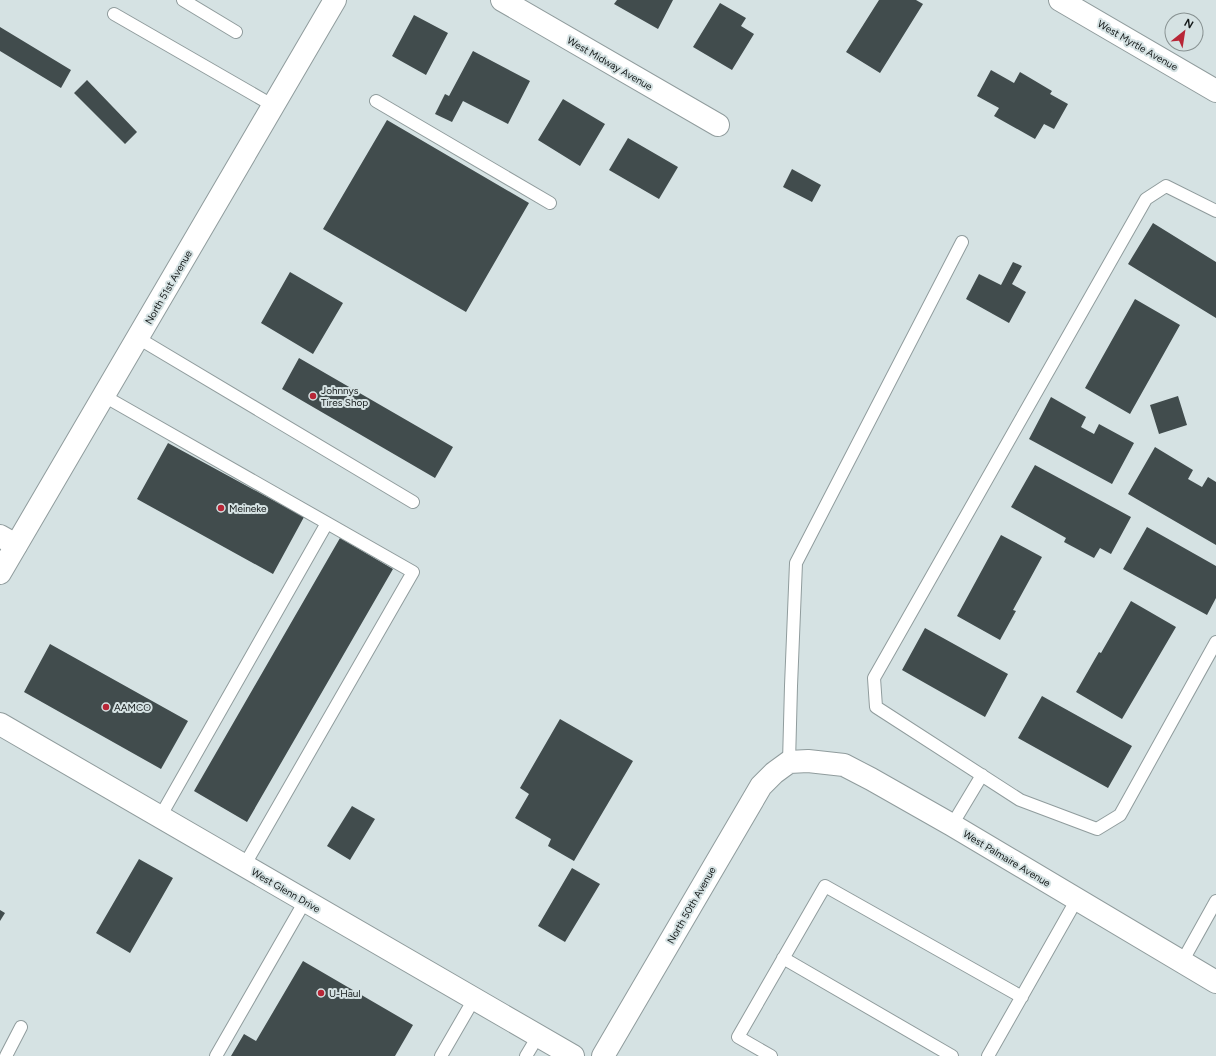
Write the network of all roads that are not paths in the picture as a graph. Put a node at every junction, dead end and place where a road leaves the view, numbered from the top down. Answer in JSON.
{"nodes":[{"id":1,"x":183,"y":0,"type":"edge"},
{"id":2,"x":334,"y":0,"type":"edge"},
{"id":3,"x":502,"y":0,"type":"edge"},
{"id":4,"x":1060,"y":0,"type":"edge"},
{"id":5,"x":114,"y":14,"type":"dead end"},
{"id":6,"x":236,"y":32,"type":"dead end"},
{"id":7,"x":1216,"y":91,"type":"edge"},
{"id":8,"x":376,"y":101,"type":"dead end"},
{"id":9,"x":272,"y":105,"type":"junction"},
{"id":10,"x":718,"y":125,"type":"dead end"},
{"id":11,"x":550,"y":203,"type":"dead end"},
{"id":12,"x":1216,"y":211,"type":"edge"},
{"id":13,"x":962,"y":242,"type":"dead end"},
{"id":14,"x":138,"y":338,"type":"junction"},
{"id":15,"x":104,"y":396,"type":"junction"},
{"id":16,"x":413,"y":502,"type":"dead end"},
{"id":17,"x":327,"y":523,"type":"junction"},
{"id":18,"x":8,"y":541,"type":"edge"},
{"id":19,"x":0,"y":573,"type":"edge"},
{"id":20,"x":1216,"y":642,"type":"edge"},
{"id":21,"x":0,"y":724,"type":"edge"},
{"id":22,"x":789,"y":762,"type":"junction"},
{"id":23,"x":982,"y":775,"type":"junction"},
{"id":24,"x":160,"y":817,"type":"junction"},
{"id":25,"x":952,"y":826,"type":"junction"},
{"id":26,"x":244,"y":866,"type":"junction"},
{"id":27,"x":1077,"y":899,"type":"junction"},
{"id":28,"x":305,"y":901,"type":"junction"},
{"id":29,"x":1216,"y":901,"type":"edge"},
{"id":30,"x":783,"y":958,"type":"junction"},
{"id":31,"x":1182,"y":962,"type":"junction"},
{"id":32,"x":1216,"y":982,"type":"edge"},
{"id":33,"x":1022,"y":997,"type":"junction"},
{"id":34,"x":474,"y":999,"type":"junction"},
{"id":35,"x":21,"y":1028,"type":"dead end"},
{"id":36,"x":538,"y":1036,"type":"junction"},
{"id":37,"x":6,"y":1056,"type":"edge"},
{"id":38,"x":216,"y":1056,"type":"edge"},
{"id":39,"x":441,"y":1056,"type":"edge"},
{"id":40,"x":526,"y":1056,"type":"edge"},
{"id":41,"x":573,"y":1056,"type":"edge"},
{"id":42,"x":603,"y":1056,"type":"edge"},
{"id":43,"x":771,"y":1056,"type":"edge"},
{"id":44,"x":952,"y":1056,"type":"edge"},
{"id":45,"x":988,"y":1056,"type":"edge"}],
"edges":[{"from":1,"to":6,"type":"lane"},
{"from":2,"to":9,"type":"street","name":"North 51st Avenue"},
{"from":3,"to":10,"type":"street","name":"West Midway Avenue"},
{"from":4,"to":7,"type":"street","name":"West Myrtle Avenue"},
{"from":5,"to":9,"type":"lane"},
{"from":8,"to":11,"type":"lane"},
{"from":9,"to":14,"type":"street","name":"North 51st Avenue"},
{"from":12,"to":23,"type":"lane"},
{"from":13,"to":22,"type":"lane"},
{"from":14,"to":15,"type":"street","name":"North 51st Avenue"},
{"from":14,"to":16,"type":"lane"},
{"from":15,"to":17,"type":"lane"},
{"from":15,"to":18,"type":"street","name":"North 51st Avenue"},
{"from":17,"to":24,"type":"lane"},
{"from":17,"to":26,"type":"lane"},
{"from":18,"to":19,"type":"street","name":"North 51st Avenue"},
{"from":20,"to":23,"type":"lane"},
{"from":21,"to":24,"type":"street","name":"West Glenn Drive"},
{"from":22,"to":25,"type":"street","name":"West Palmaire Avenue"},
{"from":22,"to":42,"type":"street","name":"North 50th Avenue"},
{"from":23,"to":25,"type":"lane"},
{"from":24,"to":26,"type":"street","name":"West Glenn Drive"},
{"from":25,"to":27,"type":"street","name":"West Palmaire Avenue"},
{"from":26,"to":28,"type":"street","name":"West Glenn Drive"},
{"from":27,"to":31,"type":"street","name":"West Palmaire Avenue"},
{"from":27,"to":33,"type":"lane"},
{"from":28,"to":34,"type":"street","name":"West Glenn Drive"},
{"from":28,"to":38,"type":"lane"},
{"from":29,"to":31,"type":"lane"},
{"from":30,"to":33,"type":"lane"},
{"from":30,"to":43,"type":"lane"},
{"from":30,"to":44,"type":"lane"},
{"from":31,"to":32,"type":"street","name":"West Palmaire Avenue"},
{"from":33,"to":45,"type":"lane"},
{"from":34,"to":36,"type":"street","name":"West Glenn Drive"},
{"from":34,"to":39,"type":"lane"},
{"from":35,"to":37,"type":"lane"},
{"from":36,"to":40,"type":"lane"},
{"from":36,"to":41,"type":"street","name":"West Glenn Drive"}]}
